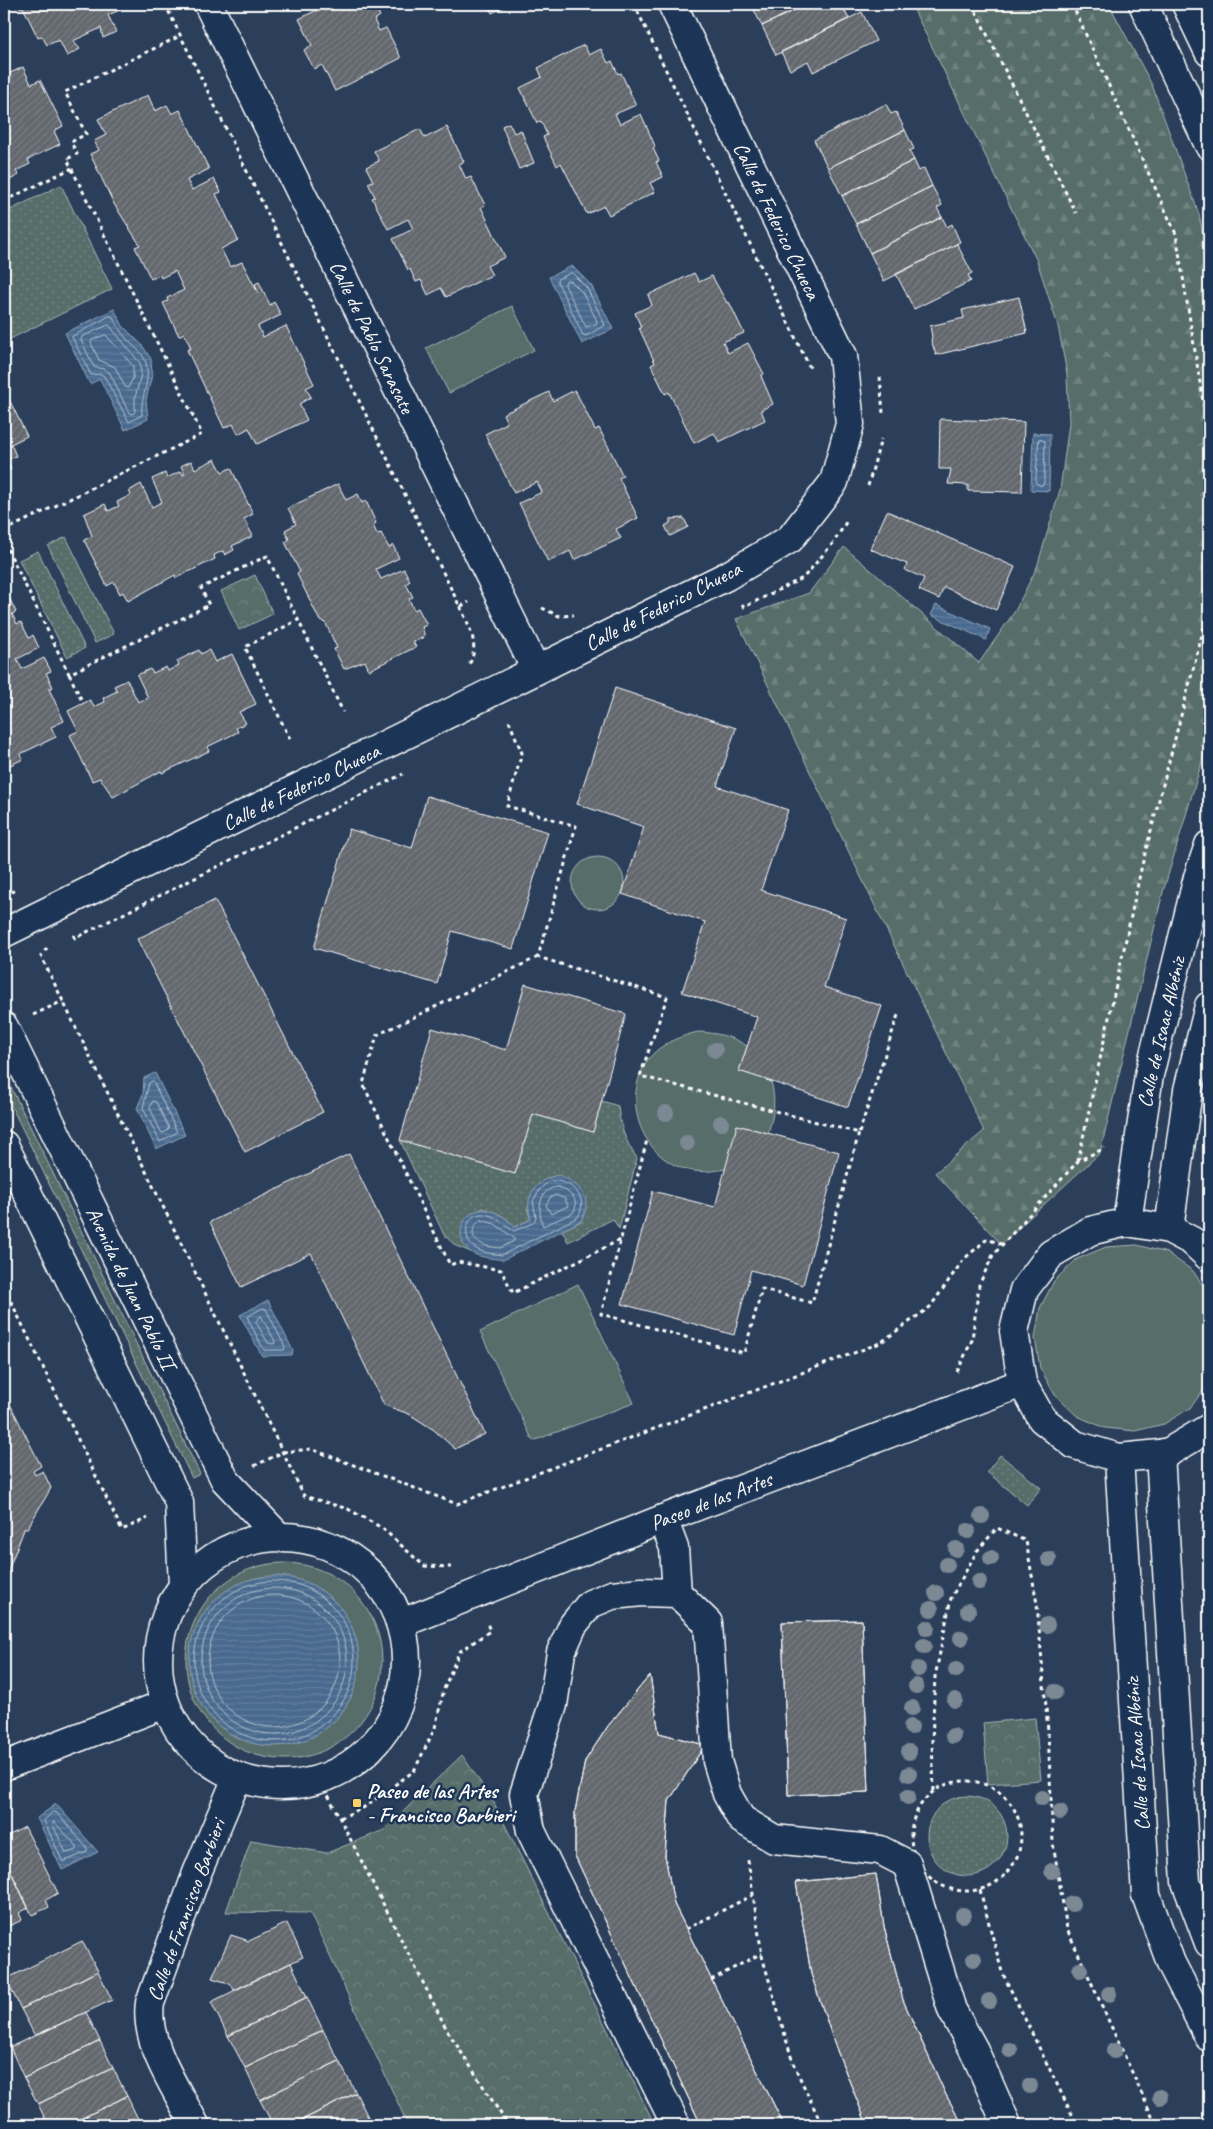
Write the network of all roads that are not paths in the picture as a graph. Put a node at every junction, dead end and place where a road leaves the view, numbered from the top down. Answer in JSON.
{"nodes":[{"id":1,"x":208,"y":4,"type":"edge"},
{"id":2,"x":672,"y":4,"type":"edge"},
{"id":3,"x":1143,"y":4,"type":"edge"},
{"id":4,"x":1186,"y":4,"type":"edge"},
{"id":5,"x":1209,"y":52,"type":"edge"},
{"id":6,"x":1209,"y":145,"type":"edge"},
{"id":7,"x":536,"y":670,"type":"junction"},
{"id":8,"x":1209,"y":845,"type":"edge"},
{"id":9,"x":4,"y":933,"type":"edge"},
{"id":10,"x":1209,"y":1006,"type":"edge"},
{"id":11,"x":4,"y":1027,"type":"edge"},
{"id":12,"x":4,"y":1145,"type":"edge"},
{"id":13,"x":1127,"y":1222,"type":"junction"},
{"id":14,"x":1170,"y":1229,"type":"junction"},
{"id":15,"x":1209,"y":1256,"type":"edge"},
{"id":16,"x":1022,"y":1383,"type":"junction"},
{"id":17,"x":1209,"y":1428,"type":"edge"},
{"id":18,"x":1160,"y":1454,"type":"junction"},
{"id":19,"x":1119,"y":1458,"type":"junction"},
{"id":20,"x":663,"y":1519,"type":"junction"},
{"id":21,"x":278,"y":1536,"type":"junction"},
{"id":22,"x":183,"y":1585,"type":"junction"},
{"id":23,"x":677,"y":1594,"type":"junction"},
{"id":24,"x":402,"y":1623,"type":"junction"},
{"id":25,"x":165,"y":1704,"type":"junction"},
{"id":26,"x":4,"y":1766,"type":"edge"},
{"id":27,"x":237,"y":1778,"type":"junction"},
{"id":28,"x":1209,"y":1943,"type":"edge"},
{"id":29,"x":1209,"y":2037,"type":"edge"},
{"id":30,"x":195,"y":2125,"type":"edge"},
{"id":31,"x":676,"y":2125,"type":"edge"},
{"id":32,"x":1007,"y":2125,"type":"edge"}],
"edges":[{"from":1,"to":7,"type":"street","name":"Calle de Pablo Sarasate"},
{"from":2,"to":7,"type":"street","name":"Calle de Federico Chueca"},
{"from":3,"to":6,"type":"street"},
{"from":4,"to":5,"type":"street"},
{"from":7,"to":9,"type":"street","name":"Calle de Federico Chueca"},
{"from":8,"to":13,"type":"street","name":"Calle de Isaac Albéniz"},
{"from":10,"to":14,"type":"street","name":"Calle de Isaac Albéniz"},
{"from":11,"to":21,"type":"street","name":"Avenida de Juan Pablo II"},
{"from":12,"to":22,"type":"street"},
{"from":13,"to":14,"type":"street"},
{"from":13,"to":16,"type":"street"},
{"from":14,"to":15,"type":"street"},
{"from":16,"to":19,"type":"street"},
{"from":16,"to":20,"type":"street","name":"Paseo de las Artes"},
{"from":17,"to":18,"type":"street"},
{"from":18,"to":19,"type":"street"},
{"from":18,"to":28,"type":"street","name":"Calle de Isaac Albéniz"},
{"from":19,"to":29,"type":"street","name":"Calle de Isaac Albéniz"},
{"from":20,"to":23,"type":"street"},
{"from":20,"to":24,"type":"street","name":"Paseo de las Artes"},
{"from":21,"to":22,"type":"street"},
{"from":21,"to":24,"type":"street"},
{"from":22,"to":25,"type":"street"},
{"from":23,"to":31,"type":"street"},
{"from":23,"to":32,"type":"street"},
{"from":24,"to":27,"type":"street"},
{"from":25,"to":26,"type":"street"},
{"from":25,"to":27,"type":"street"},
{"from":27,"to":30,"type":"street","name":"Calle de Francisco Barbieri"}]}
